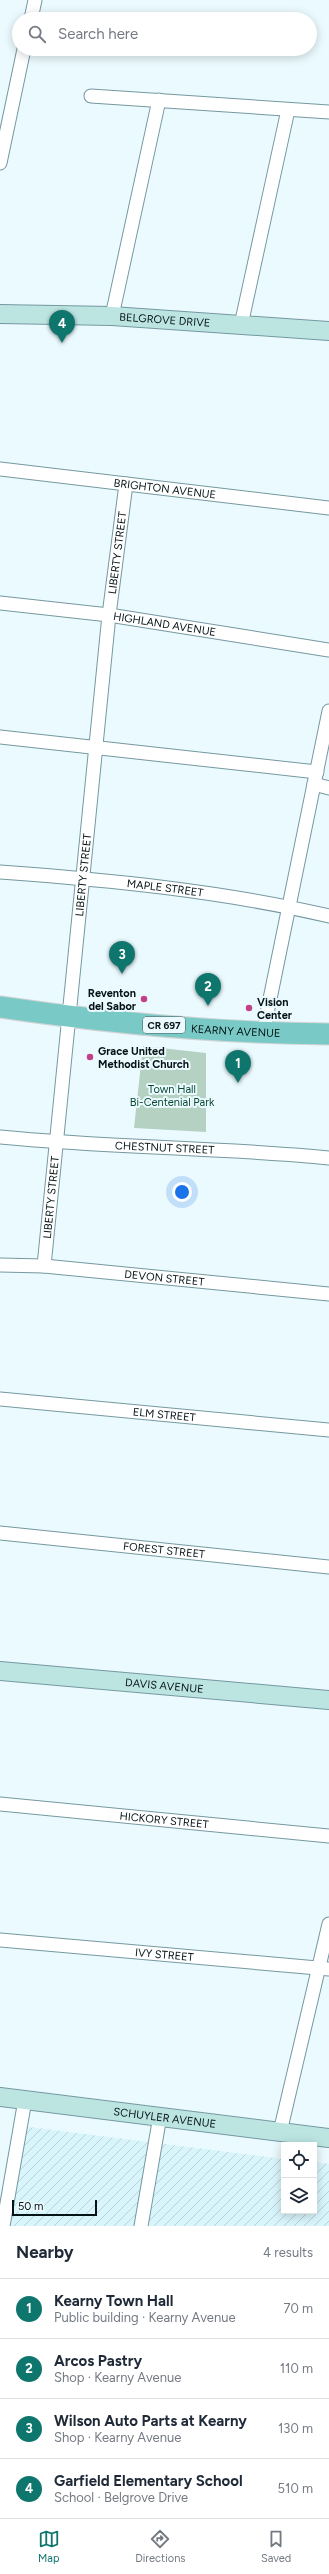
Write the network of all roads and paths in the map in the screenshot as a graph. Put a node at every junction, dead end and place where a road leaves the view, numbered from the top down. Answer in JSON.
{"nodes":[{"id":1,"x":34,"y":0,"type":"edge"},
{"id":2,"x":31,"y":12,"type":"edge"},
{"id":3,"x":23,"y":56,"type":"edge"},
{"id":4,"x":91,"y":96,"type":"dead end"},
{"id":5,"x":159,"y":100,"type":"junction"},
{"id":6,"x":288,"y":110,"type":"junction"},
{"id":7,"x":329,"y":112,"type":"edge"},
{"id":8,"x":0,"y":163,"type":"edge"},
{"id":9,"x":0,"y":314,"type":"edge"},
{"id":10,"x":112,"y":316,"type":"junction"},
{"id":11,"x":241,"y":325,"type":"junction"},
{"id":12,"x":329,"y":331,"type":"edge"},
{"id":13,"x":0,"y":469,"type":"edge"},
{"id":14,"x":126,"y":484,"type":"junction"},
{"id":15,"x":329,"y":508,"type":"edge"},
{"id":16,"x":0,"y":602,"type":"edge"},
{"id":17,"x":109,"y":615,"type":"junction"},
{"id":18,"x":329,"y":650,"type":"edge"},
{"id":19,"x":329,"y":711,"type":"edge"},
{"id":20,"x":0,"y":737,"type":"edge"},
{"id":21,"x":96,"y":748,"type":"junction"},
{"id":22,"x":317,"y":772,"type":"junction"},
{"id":23,"x":314,"y":784,"type":"junction"},
{"id":24,"x":329,"y":788,"type":"edge"},
{"id":25,"x":0,"y":872,"type":"edge"},
{"id":26,"x":82,"y":878,"type":"junction"},
{"id":27,"x":289,"y":906,"type":"junction"},
{"id":28,"x":329,"y":916,"type":"edge"},
{"id":29,"x":0,"y":1007,"type":"edge"},
{"id":30,"x":68,"y":1017,"type":"junction"},
{"id":31,"x":263,"y":1033,"type":"junction"},
{"id":32,"x":329,"y":1034,"type":"edge"},
{"id":33,"x":0,"y":1137,"type":"edge"},
{"id":34,"x":57,"y":1143,"type":"junction"},
{"id":35,"x":329,"y":1158,"type":"edge"},
{"id":36,"x":0,"y":1265,"type":"edge"},
{"id":37,"x":44,"y":1266,"type":"junction"},
{"id":38,"x":329,"y":1294,"type":"edge"},
{"id":39,"x":0,"y":1399,"type":"edge"},
{"id":40,"x":329,"y":1430,"type":"edge"},
{"id":41,"x":0,"y":1533,"type":"edge"},
{"id":42,"x":329,"y":1568,"type":"edge"},
{"id":43,"x":0,"y":1671,"type":"edge"},
{"id":44,"x":329,"y":1700,"type":"edge"},
{"id":45,"x":0,"y":1804,"type":"edge"},
{"id":46,"x":329,"y":1836,"type":"edge"},
{"id":47,"x":329,"y":1924,"type":"edge"},
{"id":48,"x":0,"y":1940,"type":"edge"},
{"id":49,"x":324,"y":1969,"type":"edge"},
{"id":50,"x":0,"y":2097,"type":"edge"},
{"id":51,"x":25,"y":2100,"type":"junction"},
{"id":52,"x":160,"y":2116,"type":"junction"},
{"id":53,"x":280,"y":2132,"type":"junction"},
{"id":54,"x":329,"y":2138,"type":"edge"},
{"id":55,"x":3,"y":2226,"type":"edge"},
{"id":56,"x":141,"y":2226,"type":"edge"}],
"edges":[{"from":1,"to":2,"type":"street"},
{"from":3,"to":8,"type":"street"},
{"from":4,"to":5,"type":"street"},
{"from":5,"to":6,"type":"street"},
{"from":5,"to":10,"type":"street"},
{"from":6,"to":7,"type":"street"},
{"from":6,"to":11,"type":"street"},
{"from":9,"to":10,"type":"street","name":"BELGROVE DRIVE"},
{"from":10,"to":11,"type":"street","name":"BELGROVE DRIVE"},
{"from":11,"to":12,"type":"street","name":"BELGROVE DRIVE"},
{"from":13,"to":14,"type":"street","name":"BRIGHTON AVENUE"},
{"from":14,"to":15,"type":"street","name":"BRIGHTON AVENUE"},
{"from":14,"to":17,"type":"street","name":"LIBERTY STREET"},
{"from":16,"to":17,"type":"street","name":"HIGHLAND AVENUE"},
{"from":17,"to":18,"type":"street","name":"HIGHLAND AVENUE"},
{"from":17,"to":21,"type":"street","name":"LIBERTY STREET"},
{"from":19,"to":22,"type":"street"},
{"from":20,"to":21,"type":"street"},
{"from":21,"to":22,"type":"street"},
{"from":21,"to":26,"type":"street","name":"LIBERTY STREET"},
{"from":22,"to":23,"type":"street"},
{"from":23,"to":24,"type":"street"},
{"from":23,"to":27,"type":"street"},
{"from":25,"to":26,"type":"street","name":"MAPLE STREET"},
{"from":26,"to":27,"type":"street","name":"MAPLE STREET"},
{"from":26,"to":30,"type":"street","name":"LIBERTY STREET"},
{"from":27,"to":28,"type":"street","name":"MAPLE STREET"},
{"from":27,"to":31,"type":"street"},
{"from":29,"to":30,"type":"main road","name":"KEARNY AVENUE","number":"CR 697"},
{"from":30,"to":31,"type":"main road","name":"KEARNY AVENUE","number":"CR 697"},
{"from":30,"to":34,"type":"street","name":"LIBERTY STREET"},
{"from":31,"to":32,"type":"main road","name":"KEARNY AVENUE","number":"CR 697"},
{"from":33,"to":34,"type":"street","name":"CHESTNUT STREET"},
{"from":34,"to":35,"type":"street","name":"CHESTNUT STREET"},
{"from":34,"to":37,"type":"street","name":"LIBERTY STREET"},
{"from":36,"to":37,"type":"street","name":"DEVON STREET"},
{"from":37,"to":38,"type":"street","name":"DEVON STREET"},
{"from":39,"to":40,"type":"street","name":"ELM STREET"},
{"from":41,"to":42,"type":"street","name":"FOREST STREET"},
{"from":43,"to":44,"type":"street","name":"DAVIS AVENUE"},
{"from":45,"to":46,"type":"street","name":"HICKORY STREET"},
{"from":47,"to":49,"type":"street"},
{"from":48,"to":49,"type":"street","name":"IVY STREET"},
{"from":49,"to":53,"type":"street"},
{"from":50,"to":51,"type":"street","name":"SCHUYLER AVENUE"},
{"from":51,"to":52,"type":"street","name":"SCHUYLER AVENUE"},
{"from":51,"to":55,"type":"street"},
{"from":52,"to":53,"type":"street","name":"SCHUYLER AVENUE"},
{"from":52,"to":56,"type":"street"},
{"from":53,"to":54,"type":"street","name":"SCHUYLER AVENUE"}]}
